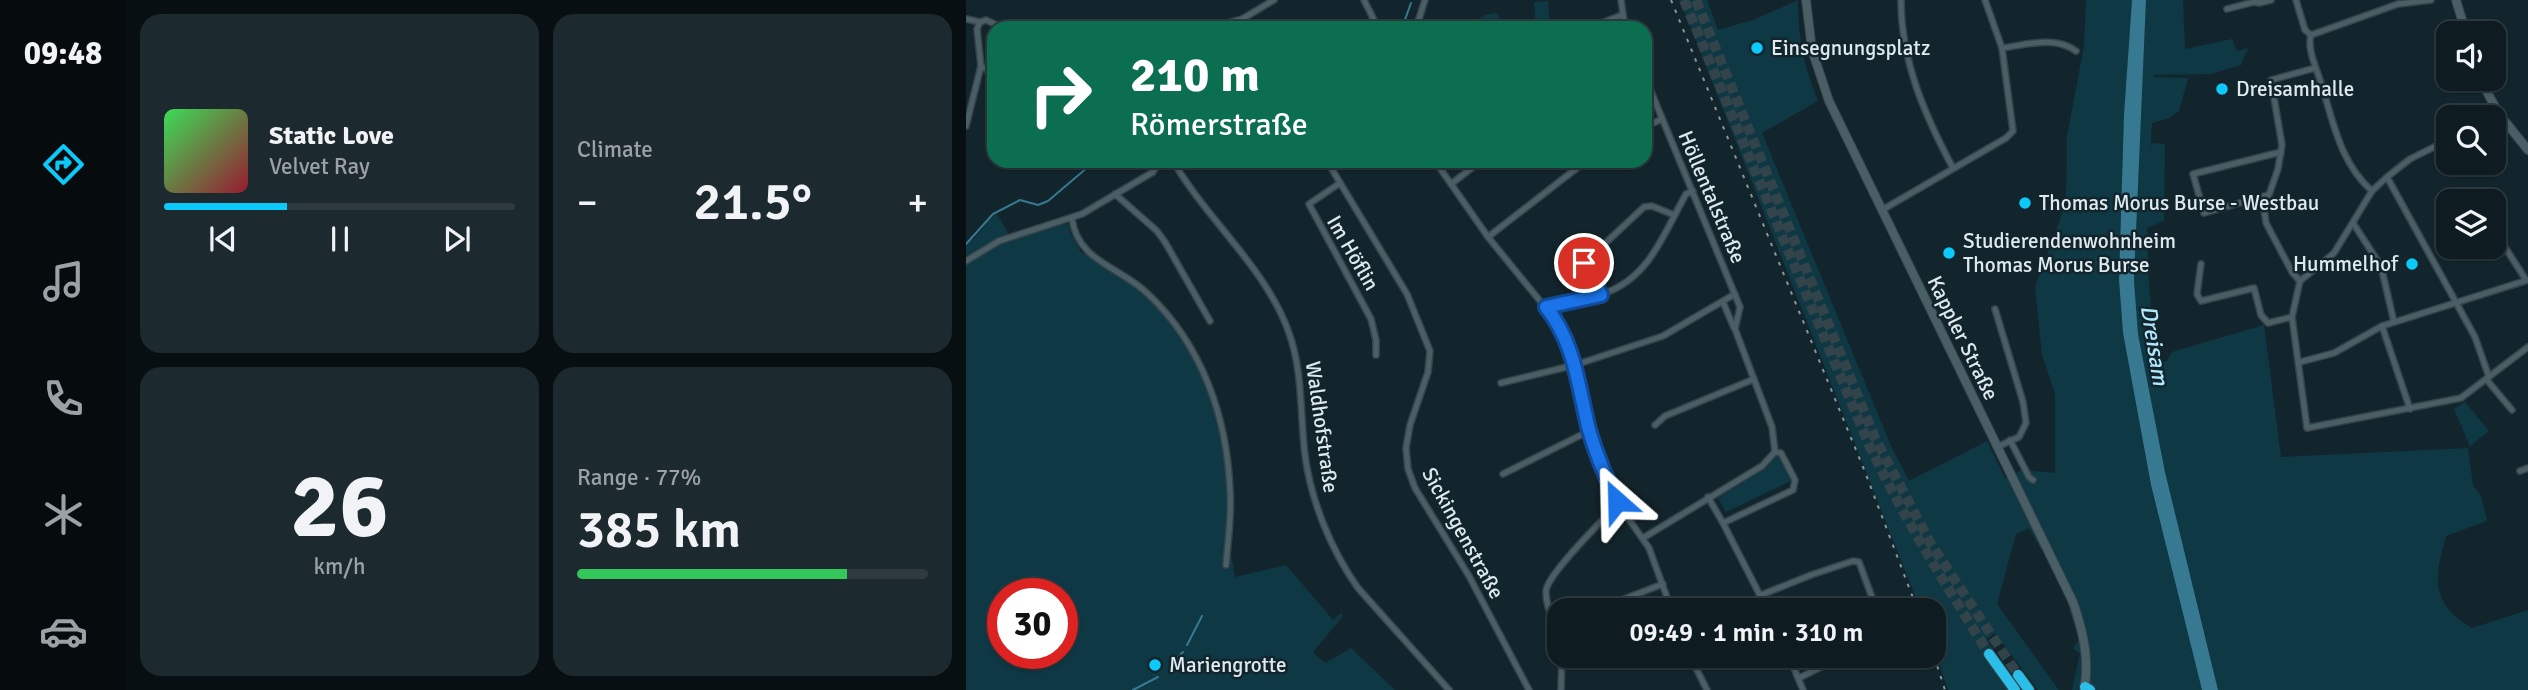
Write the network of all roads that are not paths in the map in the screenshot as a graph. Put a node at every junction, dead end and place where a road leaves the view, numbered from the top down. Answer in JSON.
{"nodes":[{"id":1,"x":1274,"y":0,"type":"edge"},
{"id":2,"x":1364,"y":0,"type":"edge"},
{"id":3,"x":1425,"y":0,"type":"edge"},
{"id":4,"x":1621,"y":0,"type":"edge"},
{"id":5,"x":1806,"y":0,"type":"edge"},
{"id":6,"x":1901,"y":0,"type":"edge"},
{"id":7,"x":1985,"y":0,"type":"edge"},
{"id":8,"x":2271,"y":0,"type":"edge"},
{"id":9,"x":2296,"y":0,"type":"edge"},
{"id":10,"x":2431,"y":0,"type":"edge"},
{"id":11,"x":2456,"y":0,"type":"edge"},
{"id":12,"x":2227,"y":9,"type":"dead end"},
{"id":13,"x":1622,"y":15,"type":"junction"},
{"id":14,"x":966,"y":19,"type":"edge"},
{"id":15,"x":988,"y":21,"type":"edge"},
{"id":16,"x":1235,"y":21,"type":"edge"},
{"id":17,"x":1374,"y":21,"type":"edge"},
{"id":18,"x":1418,"y":21,"type":"edge"},
{"id":19,"x":1607,"y":21,"type":"edge"},
{"id":20,"x":1623,"y":21,"type":"edge"},
{"id":21,"x":2462,"y":21,"type":"edge"},
{"id":22,"x":980,"y":22,"type":"junction"},
{"id":23,"x":2311,"y":35,"type":"junction"},
{"id":24,"x":2002,"y":48,"type":"junction"},
{"id":25,"x":2076,"y":51,"type":"dead end"},
{"id":26,"x":981,"y":66,"type":"junction"},
{"id":27,"x":2315,"y":68,"type":"junction"},
{"id":28,"x":987,"y":70,"type":"edge"},
{"id":29,"x":1652,"y":94,"type":"edge"},
{"id":30,"x":1662,"y":119,"type":"junction"},
{"id":31,"x":1652,"y":124,"type":"edge"},
{"id":32,"x":966,"y":125,"type":"edge"},
{"id":33,"x":2506,"y":127,"type":"edge"},
{"id":34,"x":2436,"y":146,"type":"edge"},
{"id":35,"x":2528,"y":150,"type":"edge"},
{"id":36,"x":2281,"y":152,"type":"junction"},
{"id":37,"x":1156,"y":168,"type":"edge"},
{"id":38,"x":1176,"y":168,"type":"edge"},
{"id":39,"x":1331,"y":168,"type":"edge"},
{"id":40,"x":1440,"y":168,"type":"edge"},
{"id":41,"x":1472,"y":168,"type":"edge"},
{"id":42,"x":1577,"y":168,"type":"edge"},
{"id":43,"x":1953,"y":168,"type":"junction"},
{"id":44,"x":2387,"y":177,"type":"junction"},
{"id":45,"x":1340,"y":183,"type":"junction"},
{"id":46,"x":1451,"y":184,"type":"junction"},
{"id":47,"x":1693,"y":191,"type":"junction"},
{"id":48,"x":2372,"y":191,"type":"junction"},
{"id":49,"x":1115,"y":194,"type":"junction"},
{"id":50,"x":2268,"y":195,"type":"junction"},
{"id":51,"x":1882,"y":210,"type":"junction"},
{"id":52,"x":1674,"y":215,"type":"junction"},
{"id":53,"x":1072,"y":219,"type":"junction"},
{"id":54,"x":2353,"y":223,"type":"junction"},
{"id":55,"x":1488,"y":237,"type":"junction"},
{"id":56,"x":2506,"y":248,"type":"edge"},
{"id":57,"x":966,"y":261,"type":"edge"},
{"id":58,"x":2201,"y":264,"type":"dead end"},
{"id":59,"x":2527,"y":280,"type":"edge"},
{"id":60,"x":2300,"y":281,"type":"junction"},
{"id":61,"x":1735,"y":294,"type":"junction"},
{"id":62,"x":1601,"y":295,"type":"junction"},
{"id":63,"x":1723,"y":302,"type":"junction"},
{"id":64,"x":2457,"y":302,"type":"junction"},
{"id":65,"x":1546,"y":307,"type":"junction"},
{"id":66,"x":1995,"y":309,"type":"dead end"},
{"id":67,"x":2292,"y":317,"type":"junction"},
{"id":68,"x":1210,"y":321,"type":"dead end"},
{"id":69,"x":2394,"y":322,"type":"junction"},
{"id":70,"x":2382,"y":326,"type":"junction"},
{"id":71,"x":1735,"y":329,"type":"junction"},
{"id":72,"x":2528,"y":346,"type":"edge"},
{"id":73,"x":1376,"y":355,"type":"dead end"},
{"id":74,"x":2300,"y":362,"type":"junction"},
{"id":75,"x":1575,"y":365,"type":"junction"},
{"id":76,"x":2488,"y":378,"type":"junction"},
{"id":77,"x":1754,"y":379,"type":"junction"},
{"id":78,"x":1501,"y":383,"type":"dead end"},
{"id":79,"x":2410,"y":409,"type":"junction"},
{"id":80,"x":2512,"y":410,"type":"dead end"},
{"id":81,"x":1656,"y":425,"type":"dead end"},
{"id":82,"x":1590,"y":431,"type":"junction"},
{"id":83,"x":2010,"y":440,"type":"junction"},
{"id":84,"x":1997,"y":447,"type":"junction"},
{"id":85,"x":1778,"y":452,"type":"junction"},
{"id":86,"x":2528,"y":468,"type":"edge"},
{"id":87,"x":2520,"y":471,"type":"dead end"},
{"id":88,"x":1503,"y":474,"type":"dead end"},
{"id":89,"x":2033,"y":480,"type":"dead end"},
{"id":90,"x":1708,"y":497,"type":"junction"},
{"id":91,"x":1619,"y":505,"type":"junction"},
{"id":92,"x":1723,"y":523,"type":"junction"},
{"id":93,"x":1643,"y":538,"type":"junction"},
{"id":94,"x":1226,"y":565,"type":"dead end"},
{"id":95,"x":1663,"y":584,"type":"junction"},
{"id":96,"x":1761,"y":595,"type":"junction"},
{"id":97,"x":1627,"y":598,"type":"edge"},
{"id":98,"x":1668,"y":598,"type":"edge"},
{"id":99,"x":1762,"y":598,"type":"edge"},
{"id":100,"x":1872,"y":598,"type":"edge"},
{"id":101,"x":1547,"y":601,"type":"edge"},
{"id":102,"x":1989,"y":654,"type":"tunnel mouth"},
{"id":103,"x":1562,"y":668,"type":"edge"},
{"id":104,"x":1696,"y":668,"type":"edge"},
{"id":105,"x":1794,"y":668,"type":"edge"},
{"id":106,"x":1819,"y":668,"type":"edge"},
{"id":107,"x":2018,"y":675,"type":"tunnel mouth"},
{"id":108,"x":1799,"y":678,"type":"junction"},
{"id":109,"x":2087,"y":689,"type":"edge"},
{"id":110,"x":1450,"y":690,"type":"edge"},
{"id":111,"x":1529,"y":690,"type":"edge"},
{"id":112,"x":1561,"y":690,"type":"edge"},
{"id":113,"x":1707,"y":690,"type":"edge"},
{"id":114,"x":1803,"y":690,"type":"edge"},
{"id":115,"x":2015,"y":690,"type":"edge"},
{"id":116,"x":2029,"y":690,"type":"edge"}],
"edges":[{"from":1,"to":16,"type":"street"},
{"from":2,"to":17,"type":"street"},
{"from":3,"to":18,"type":"street"},
{"from":4,"to":13,"type":"street"},
{"from":5,"to":51,"type":"street","name":"Kappler Straße"},
{"from":6,"to":43,"type":"street"},
{"from":7,"to":24,"type":"street"},
{"from":8,"to":12,"type":"street"},
{"from":9,"to":23,"type":"street"},
{"from":10,"to":23,"type":"street"},
{"from":11,"to":21,"type":"street"},
{"from":13,"to":19,"type":"street"},
{"from":13,"to":20,"type":"street"},
{"from":14,"to":22,"type":"street"},
{"from":15,"to":22,"type":"street"},
{"from":22,"to":26,"type":"street"},
{"from":23,"to":27,"type":"street"},
{"from":24,"to":25,"type":"street"},
{"from":24,"to":43,"type":"street"},
{"from":26,"to":28,"type":"street"},
{"from":26,"to":32,"type":"street"},
{"from":27,"to":36,"type":"street"},
{"from":27,"to":48,"type":"street"},
{"from":29,"to":30,"type":"street","name":"Höllentalstraße"},
{"from":30,"to":31,"type":"street"},
{"from":30,"to":47,"type":"street","name":"Höllentalstraße"},
{"from":33,"to":35,"type":"street"},
{"from":34,"to":44,"type":"street"},
{"from":36,"to":50,"type":"street"},
{"from":36,"to":50,"type":"street"},
{"from":37,"to":49,"type":"street"},
{"from":38,"to":110,"type":"street","name":"Waldhofstraße"},
{"from":39,"to":45,"type":"street","name":"Sickingenstraße"},
{"from":40,"to":46,"type":"street"},
{"from":41,"to":46,"type":"street"},
{"from":42,"to":55,"type":"street"},
{"from":43,"to":51,"type":"street"},
{"from":44,"to":48,"type":"street"},
{"from":44,"to":64,"type":"street"},
{"from":45,"to":73,"type":"street","name":"Im Höflin"},
{"from":45,"to":111,"type":"street","name":"Sickingenstraße"},
{"from":46,"to":55,"type":"street"},
{"from":47,"to":52,"type":"street"},
{"from":47,"to":61,"type":"street","name":"Höllentalstraße"},
{"from":48,"to":54,"type":"street"},
{"from":49,"to":53,"type":"street"},
{"from":49,"to":68,"type":"street"},
{"from":50,"to":60,"type":"street"},
{"from":51,"to":84,"type":"street","name":"Kappler Straße"},
{"from":52,"to":62,"type":"street"},
{"from":52,"to":62,"type":"street"},
{"from":53,"to":57,"type":"street"},
{"from":53,"to":94,"type":"street"},
{"from":54,"to":60,"type":"street"},
{"from":54,"to":69,"type":"street"},
{"from":55,"to":65,"type":"street"},
{"from":56,"to":59,"type":"street"},
{"from":58,"to":67,"type":"street"},
{"from":59,"to":64,"type":"street"},
{"from":60,"to":67,"type":"street"},
{"from":61,"to":63,"type":"street"},
{"from":61,"to":71,"type":"street","name":"Höllentalstraße"},
{"from":62,"to":65,"type":"street"},
{"from":63,"to":71,"type":"street","name":"Höllentalstraße"},
{"from":63,"to":75,"type":"street"},
{"from":64,"to":69,"type":"street"},
{"from":64,"to":76,"type":"street"},
{"from":65,"to":75,"type":"street"},
{"from":66,"to":83,"type":"street"},
{"from":67,"to":74,"type":"street"},
{"from":69,"to":70,"type":"street"},
{"from":70,"to":74,"type":"street"},
{"from":70,"to":79,"type":"street"},
{"from":71,"to":77,"type":"street","name":"Höllentalstraße"},
{"from":72,"to":76,"type":"street"},
{"from":74,"to":79,"type":"street"},
{"from":75,"to":78,"type":"street"},
{"from":75,"to":82,"type":"street"},
{"from":76,"to":79,"type":"street"},
{"from":76,"to":80,"type":"street"},
{"from":77,"to":81,"type":"street"},
{"from":77,"to":85,"type":"street","name":"Höllentalstraße"},
{"from":82,"to":88,"type":"street"},
{"from":82,"to":91,"type":"street"},
{"from":83,"to":84,"type":"street"},
{"from":83,"to":89,"type":"street"},
{"from":84,"to":109,"type":"street","name":"Kappler Straße"},
{"from":85,"to":90,"type":"street"},
{"from":85,"to":92,"type":"street","name":"Höllentalstraße"},
{"from":86,"to":87,"type":"street"},
{"from":90,"to":92,"type":"street"},
{"from":90,"to":93,"type":"street"},
{"from":91,"to":93,"type":"street"},
{"from":91,"to":101,"type":"street"},
{"from":92,"to":96,"type":"street"},
{"from":93,"to":95,"type":"street"},
{"from":95,"to":97,"type":"street"},
{"from":95,"to":98,"type":"street"},
{"from":96,"to":99,"type":"street"},
{"from":96,"to":100,"type":"street"},
{"from":102,"to":115,"type":"highway"},
{"from":103,"to":112,"type":"street"},
{"from":104,"to":113,"type":"street"},
{"from":105,"to":108,"type":"street"},
{"from":106,"to":108,"type":"street"},
{"from":107,"to":116,"type":"highway"},
{"from":108,"to":114,"type":"street"}]}
